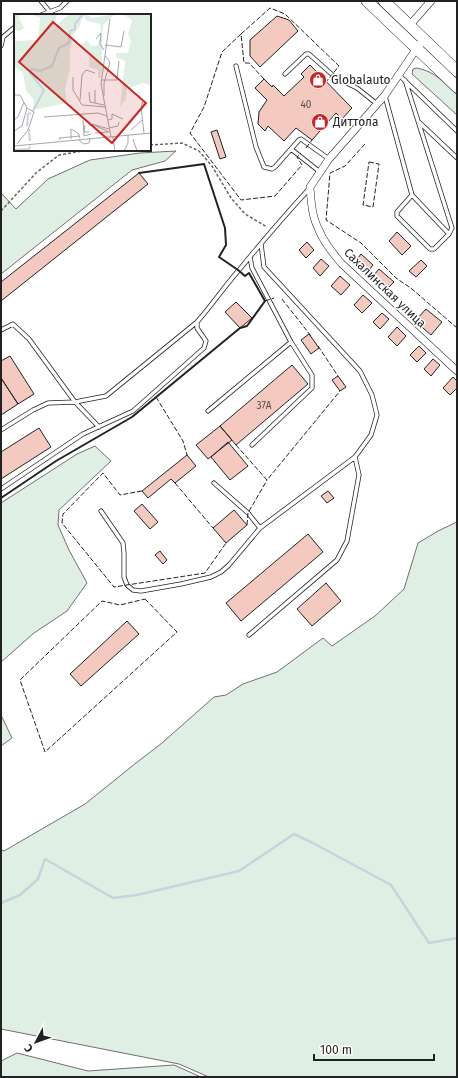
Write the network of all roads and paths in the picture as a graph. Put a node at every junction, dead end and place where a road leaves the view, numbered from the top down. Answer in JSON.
{"nodes":[{"id":1,"x":41,"y":1,"type":"edge"},
{"id":2,"x":67,"y":1,"type":"edge"},
{"id":3,"x":367,"y":1,"type":"edge"},
{"id":4,"x":384,"y":1,"type":"edge"},
{"id":5,"x":431,"y":1,"type":"edge"},
{"id":6,"x":50,"y":12,"type":"junction"},
{"id":7,"x":44,"y":14,"type":"edge"},
{"id":8,"x":410,"y":25,"type":"junction"},
{"id":9,"x":14,"y":28,"type":"edge"},
{"id":10,"x":424,"y":39,"type":"junction"},
{"id":11,"x":1,"y":46,"type":"edge"},
{"id":12,"x":416,"y":48,"type":"junction"},
{"id":13,"x":236,"y":66,"type":"dead end"},
{"id":14,"x":457,"y":71,"type":"edge"},
{"id":15,"x":285,"y":74,"type":"dead end"},
{"id":16,"x":399,"y":75,"type":"junction"},
{"id":17,"x":405,"y":80,"type":"junction"},
{"id":18,"x":457,"y":87,"type":"edge"},
{"id":19,"x":385,"y":95,"type":"junction"},
{"id":20,"x":377,"y":104,"type":"junction"},
{"id":21,"x":418,"y":121,"type":"junction"},
{"id":22,"x":457,"y":131,"type":"edge"},
{"id":23,"x":151,"y":145,"type":"edge"},
{"id":24,"x":291,"y":148,"type":"junction"},
{"id":25,"x":82,"y":151,"type":"edge"},
{"id":26,"x":457,"y":158,"type":"edge"},
{"id":27,"x":329,"y":159,"type":"junction"},
{"id":28,"x":321,"y":173,"type":"junction"},
{"id":29,"x":310,"y":187,"type":"junction"},
{"id":30,"x":412,"y":195,"type":"junction"},
{"id":31,"x":1,"y":212,"type":"edge"},
{"id":32,"x":272,"y":230,"type":"junction"},
{"id":33,"x":449,"y":234,"type":"junction"},
{"id":34,"x":261,"y":244,"type":"junction"},
{"id":35,"x":250,"y":257,"type":"junction"},
{"id":36,"x":197,"y":322,"type":"junction"},
{"id":37,"x":1,"y":330,"type":"edge"},
{"id":38,"x":291,"y":342,"type":"junction"},
{"id":39,"x":457,"y":371,"type":"edge"},
{"id":40,"x":75,"y":402,"type":"junction"},
{"id":41,"x":208,"y":410,"type":"dead end"},
{"id":42,"x":99,"y":427,"type":"junction"},
{"id":43,"x":1,"y":430,"type":"edge"},
{"id":44,"x":252,"y":445,"type":"dead end"},
{"id":45,"x":355,"y":457,"type":"junction"},
{"id":46,"x":214,"y":483,"type":"dead end"},
{"id":47,"x":1,"y":489,"type":"edge"},
{"id":48,"x":101,"y":511,"type":"dead end"},
{"id":49,"x":260,"y":528,"type":"junction"},
{"id":50,"x":249,"y":634,"type":"dead end"}],
"edges":[{"from":1,"to":6,"type":"lane"},
{"from":2,"to":6,"type":"lane"},
{"from":3,"to":12,"type":"main road"},
{"from":4,"to":8,"type":"main road"},
{"from":5,"to":8,"type":"street"},
{"from":6,"to":7,"type":"lane"},
{"from":8,"to":10,"type":"main road"},
{"from":9,"to":11,"type":"lane"},
{"from":10,"to":12,"type":"street"},
{"from":10,"to":14,"type":"main road"},
{"from":12,"to":16,"type":"street"},
{"from":12,"to":18,"type":"main road"},
{"from":13,"to":24,"type":"lane"},
{"from":15,"to":20,"type":"lane"},
{"from":16,"to":17,"type":"lane"},
{"from":16,"to":19,"type":"street"},
{"from":17,"to":21,"type":"lane"},
{"from":17,"to":22,"type":"lane"},
{"from":19,"to":20,"type":"street"},
{"from":19,"to":30,"type":"lane"},
{"from":20,"to":27,"type":"street"},
{"from":21,"to":26,"type":"lane"},
{"from":21,"to":33,"type":"lane"},
{"from":23,"to":32,"type":"path"},
{"from":24,"to":27,"type":"lane"},
{"from":24,"to":28,"type":"lane"},
{"from":25,"to":31,"type":"path"},
{"from":27,"to":28,"type":"street"},
{"from":28,"to":29,"type":"street"},
{"from":29,"to":32,"type":"lane"},
{"from":29,"to":39,"type":"street","name":"Сахалинская улица"},
{"from":30,"to":33,"type":"lane"},
{"from":30,"to":33,"type":"lane"},
{"from":32,"to":34,"type":"lane"},
{"from":34,"to":35,"type":"lane"},
{"from":34,"to":45,"type":"lane"},
{"from":35,"to":36,"type":"lane"},
{"from":35,"to":38,"type":"lane"},
{"from":36,"to":40,"type":"lane"},
{"from":36,"to":42,"type":"lane"},
{"from":37,"to":40,"type":"lane"},
{"from":38,"to":41,"type":"lane"},
{"from":38,"to":44,"type":"lane"},
{"from":40,"to":42,"type":"lane"},
{"from":40,"to":43,"type":"lane"},
{"from":42,"to":47,"type":"lane"},
{"from":45,"to":49,"type":"lane"},
{"from":45,"to":50,"type":"lane"},
{"from":46,"to":49,"type":"lane"},
{"from":48,"to":49,"type":"lane"}]}
